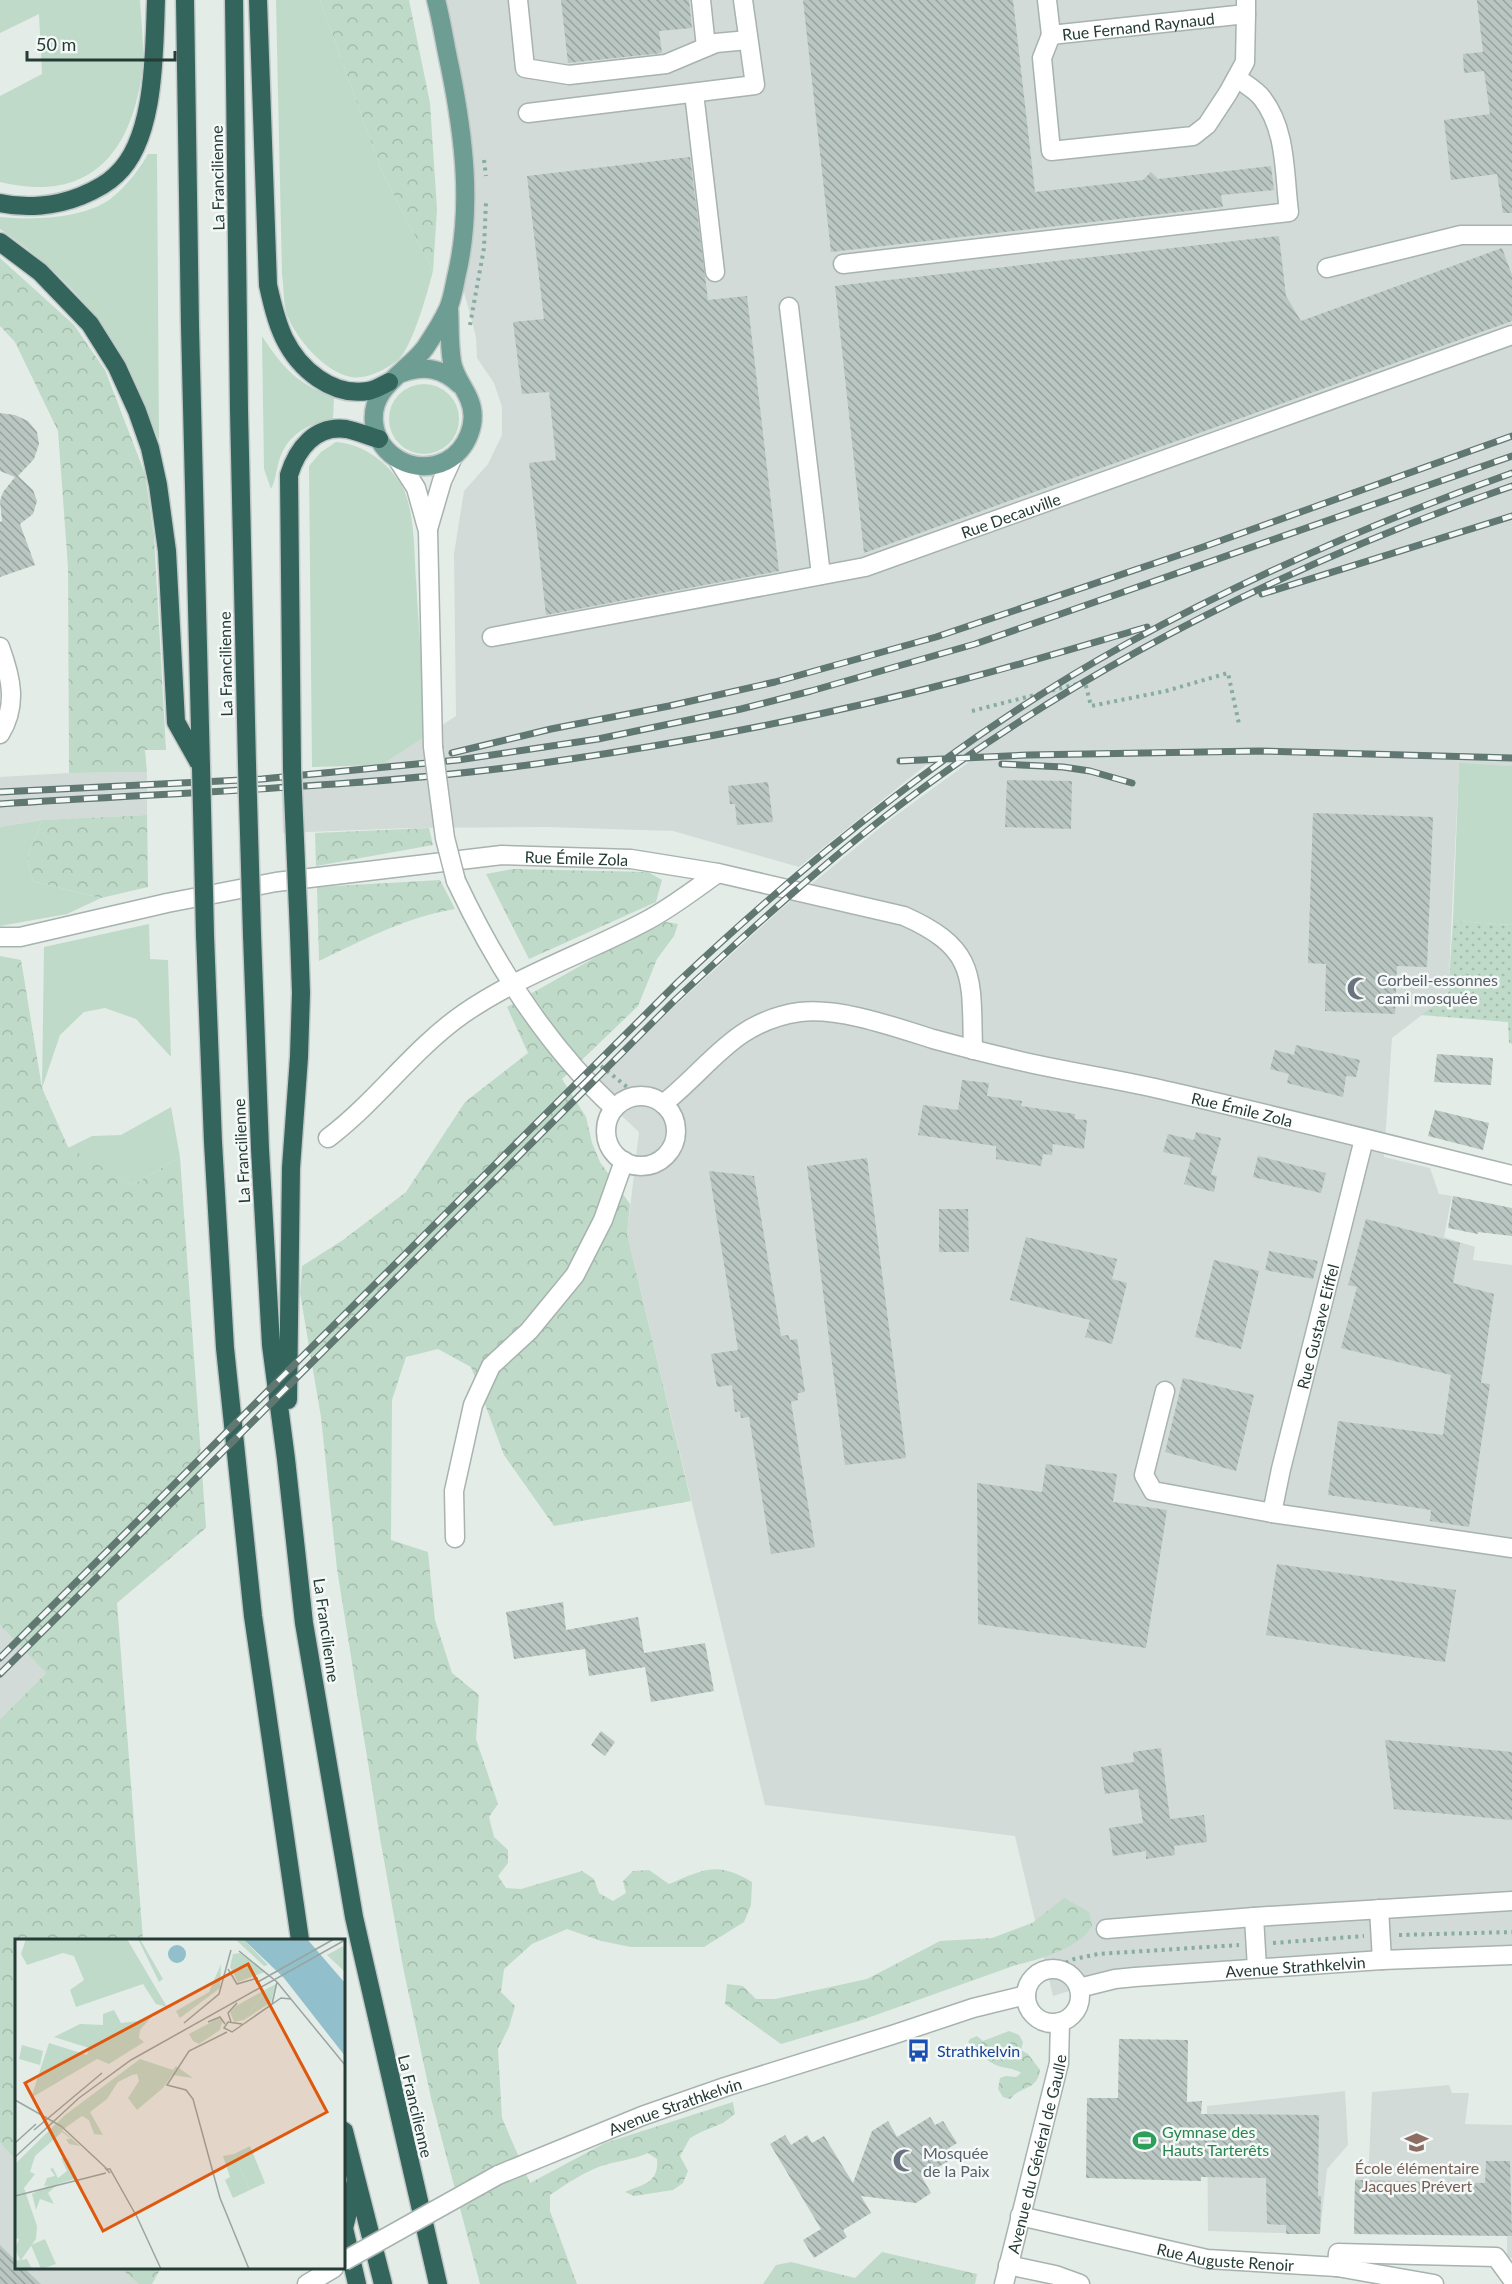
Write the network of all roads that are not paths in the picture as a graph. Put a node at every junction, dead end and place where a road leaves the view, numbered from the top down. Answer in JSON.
{"nodes":[{"id":1,"x":156,"y":0,"type":"edge"},
{"id":2,"x":185,"y":0,"type":"edge"},
{"id":3,"x":234,"y":0,"type":"edge"},
{"id":4,"x":258,"y":0,"type":"edge"},
{"id":5,"x":518,"y":0,"type":"edge"},
{"id":6,"x":701,"y":0,"type":"edge"},
{"id":7,"x":743,"y":0,"type":"edge"},
{"id":8,"x":1047,"y":0,"type":"edge"},
{"id":9,"x":435,"y":3,"type":"edge"},
{"id":10,"x":1246,"y":7,"type":"edge"},
{"id":11,"x":1051,"y":34,"type":"junction"},
{"id":12,"x":748,"y":40,"type":"junction"},
{"id":13,"x":706,"y":47,"type":"junction"},
{"id":14,"x":1237,"y":78,"type":"junction"},
{"id":15,"x":694,"y":93,"type":"junction"},
{"id":16,"x":528,"y":113,"type":"dead end"},
{"id":17,"x":0,"y":203,"type":"edge"},
{"id":18,"x":1512,"y":235,"type":"edge"},
{"id":19,"x":0,"y":242,"type":"edge"},
{"id":20,"x":843,"y":264,"type":"dead end"},
{"id":21,"x":1327,"y":267,"type":"dead end"},
{"id":22,"x":715,"y":272,"type":"dead end"},
{"id":23,"x":789,"y":307,"type":"dead end"},
{"id":24,"x":449,"y":308,"type":"junction"},
{"id":25,"x":1512,"y":335,"type":"edge"},
{"id":26,"x":396,"y":377,"type":"junction"},
{"id":27,"x":462,"y":386,"type":"junction"},
{"id":28,"x":379,"y":439,"type":"junction"},
{"id":29,"x":453,"y":457,"type":"junction"},
{"id":30,"x":398,"y":460,"type":"junction"},
{"id":31,"x":428,"y":531,"type":"junction"},
{"id":32,"x":820,"y":575,"type":"junction"},
{"id":33,"x":492,"y":637,"type":"dead end"},
{"id":34,"x":0,"y":647,"type":"edge"},
{"id":35,"x":0,"y":734,"type":"edge"},
{"id":36,"x":201,"y":767,"type":"junction"},
{"id":37,"x":718,"y":873,"type":"junction"},
{"id":38,"x":0,"y":937,"type":"edge"},
{"id":39,"x":512,"y":986,"type":"junction"},
{"id":40,"x":973,"y":1050,"type":"junction"},
{"id":41,"x":663,"y":1104,"type":"junction"},
{"id":42,"x":614,"y":1108,"type":"junction"},
{"id":43,"x":328,"y":1138,"type":"dead end"},
{"id":44,"x":1364,"y":1139,"type":"junction"},
{"id":45,"x":624,"y":1161,"type":"junction"},
{"id":46,"x":1512,"y":1175,"type":"edge"},
{"id":47,"x":1165,"y":1391,"type":"dead end"},
{"id":48,"x":286,"y":1459,"type":"junction"},
{"id":49,"x":1272,"y":1513,"type":"junction"},
{"id":50,"x":455,"y":1538,"type":"dead end"},
{"id":51,"x":1512,"y":1548,"type":"edge"},
{"id":52,"x":1512,"y":1901,"type":"edge"},
{"id":53,"x":1379,"y":1909,"type":"junction"},
{"id":54,"x":1254,"y":1917,"type":"junction"},
{"id":55,"x":1106,"y":1929,"type":"dead end"},
{"id":56,"x":300,"y":1939,"type":"edge"},
{"id":57,"x":1512,"y":1955,"type":"edge"},
{"id":58,"x":1382,"y":1960,"type":"junction"},
{"id":59,"x":1257,"y":1968,"type":"junction"},
{"id":60,"x":1079,"y":1988,"type":"junction"},
{"id":61,"x":1026,"y":1995,"type":"junction"},
{"id":62,"x":1060,"y":2022,"type":"junction"},
{"id":63,"x":345,"y":2135,"type":"edge"},
{"id":64,"x":356,"y":2183,"type":"junction"},
{"id":65,"x":1020,"y":2216,"type":"junction"},
{"id":66,"x":345,"y":2224,"type":"edge"},
{"id":67,"x":345,"y":2232,"type":"edge"},
{"id":68,"x":345,"y":2261,"type":"edge"},
{"id":69,"x":1008,"y":2265,"type":"junction"},
{"id":70,"x":1337,"y":2267,"type":"junction"},
{"id":71,"x":332,"y":2269,"type":"edge"},
{"id":72,"x":1512,"y":2279,"type":"edge"},
{"id":73,"x":307,"y":2284,"type":"edge"},
{"id":74,"x":357,"y":2284,"type":"edge"},
{"id":75,"x":383,"y":2284,"type":"edge"},
{"id":76,"x":438,"y":2284,"type":"edge"},
{"id":77,"x":1004,"y":2284,"type":"edge"},
{"id":78,"x":1080,"y":2284,"type":"edge"},
{"id":79,"x":1434,"y":2284,"type":"edge"}],
"edges":[{"from":1,"to":17,"type":"highway"},
{"from":2,"to":36,"type":"highway","name":"La Francilienne"},
{"from":3,"to":48,"type":"highway","name":"La Francilienne","bridge":true},
{"from":4,"to":26,"type":"highway"},
{"from":5,"to":13,"type":"street"},
{"from":6,"to":13,"type":"street"},
{"from":7,"to":12,"type":"street"},
{"from":8,"to":11,"type":"street","name":"Rue Fernand Raynaud"},
{"from":9,"to":24,"type":"main road"},
{"from":10,"to":11,"type":"street","name":"Rue Fernand Raynaud"},
{"from":10,"to":14,"type":"street"},
{"from":11,"to":14,"type":"street"},
{"from":12,"to":13,"type":"street"},
{"from":12,"to":15,"type":"street"},
{"from":14,"to":20,"type":"street"},
{"from":15,"to":16,"type":"street"},
{"from":15,"to":22,"type":"street"},
{"from":18,"to":21,"type":"street"},
{"from":19,"to":36,"type":"highway"},
{"from":23,"to":32,"type":"street"},
{"from":24,"to":26,"type":"main road"},
{"from":24,"to":27,"type":"main road"},
{"from":25,"to":32,"type":"street","name":"Rue Decauville"},
{"from":26,"to":27,"type":"main road"},
{"from":26,"to":28,"type":"main road"},
{"from":27,"to":29,"type":"main road"},
{"from":28,"to":30,"type":"main road"},
{"from":28,"to":48,"type":"highway","bridge":true},
{"from":29,"to":30,"type":"main road"},
{"from":29,"to":31,"type":"street"},
{"from":30,"to":31,"type":"street"},
{"from":31,"to":39,"type":"street","bridge":true},
{"from":32,"to":33,"type":"street","name":"Rue Decauville"},
{"from":34,"to":35,"type":"street"},
{"from":36,"to":56,"type":"highway","name":"La Francilienne","bridge":true},
{"from":37,"to":38,"type":"street","name":"Rue Émile Zola"},
{"from":37,"to":39,"type":"street"},
{"from":37,"to":40,"type":"street","name":"Rue Émile Zola"},
{"from":39,"to":42,"type":"street"},
{"from":39,"to":43,"type":"street"},
{"from":40,"to":41,"type":"street","name":"Rue Émile Zola"},
{"from":40,"to":44,"type":"street","name":"Rue Émile Zola"},
{"from":41,"to":42,"type":"street"},
{"from":41,"to":45,"type":"street"},
{"from":42,"to":45,"type":"street"},
{"from":44,"to":46,"type":"street","name":"Rue Émile Zola"},
{"from":44,"to":49,"type":"street","name":"Rue Gustave Eiffel"},
{"from":45,"to":50,"type":"street"},
{"from":47,"to":49,"type":"street"},
{"from":48,"to":76,"type":"highway","name":"La Francilienne"},
{"from":49,"to":51,"type":"street"},
{"from":52,"to":53,"type":"street"},
{"from":53,"to":54,"type":"street"},
{"from":53,"to":58,"type":"street"},
{"from":54,"to":55,"type":"street"},
{"from":54,"to":59,"type":"street"},
{"from":57,"to":58,"type":"street","name":"Avenue Strathkelvin"},
{"from":58,"to":59,"type":"street","name":"Avenue Strathkelvin"},
{"from":59,"to":60,"type":"street","name":"Avenue Strathkelvin"},
{"from":60,"to":61,"type":"street"},
{"from":60,"to":62,"type":"street"},
{"from":61,"to":62,"type":"street"},
{"from":61,"to":68,"type":"street","name":"Avenue Strathkelvin","bridge":true},
{"from":62,"to":65,"type":"street","name":"Avenue du Général de Gaulle"},
{"from":63,"to":64,"type":"highway"},
{"from":64,"to":66,"type":"highway"},
{"from":64,"to":75,"type":"highway"},
{"from":65,"to":69,"type":"street","name":"Avenue du Général de Gaulle"},
{"from":65,"to":70,"type":"street","name":"Rue Auguste Renoir"},
{"from":67,"to":74,"type":"highway"},
{"from":69,"to":77,"type":"street","name":"Avenue du Général de Gaulle"},
{"from":69,"to":78,"type":"street"},
{"from":70,"to":72,"type":"street"},
{"from":70,"to":79,"type":"street","name":"Rue Auguste Renoir"},
{"from":71,"to":73,"type":"street"}]}
